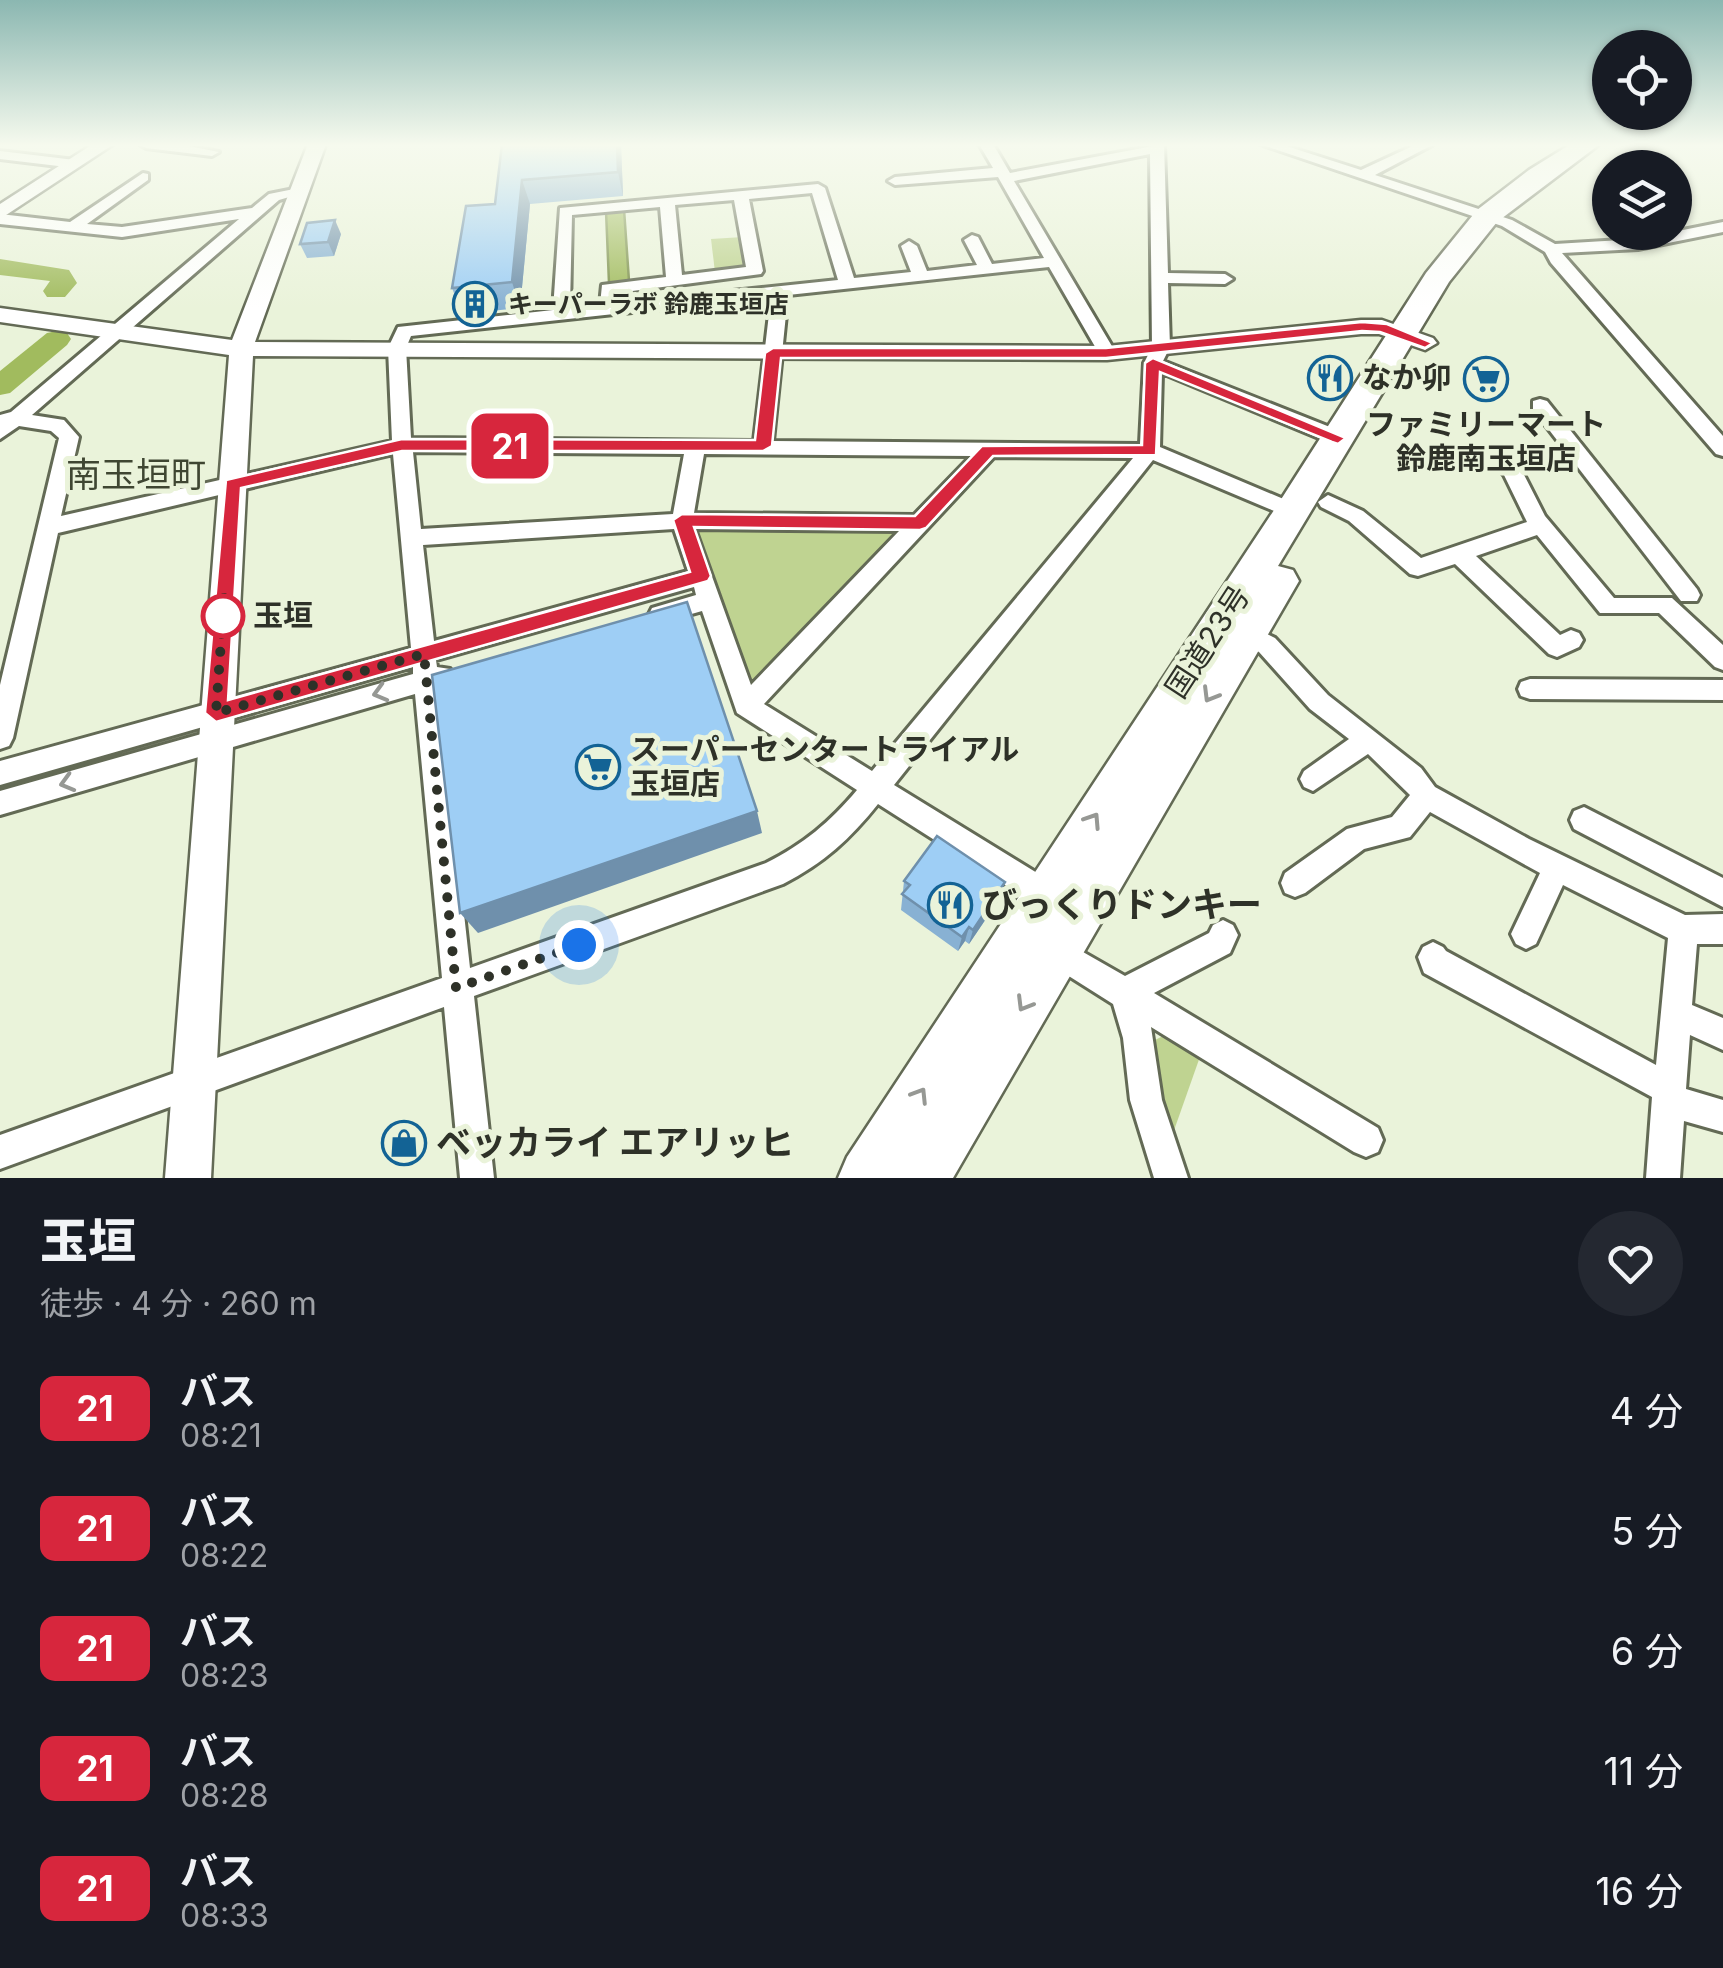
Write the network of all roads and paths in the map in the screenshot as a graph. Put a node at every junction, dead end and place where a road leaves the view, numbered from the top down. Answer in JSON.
{"nodes":[{"id":1,"x":25,"y":199,"type":"edge"},
{"id":2,"x":112,"y":199,"type":"edge"},
{"id":3,"x":272,"y":199,"type":"edge"},
{"id":4,"x":296,"y":199,"type":"edge"},
{"id":5,"x":704,"y":199,"type":"edge"},
{"id":6,"x":742,"y":199,"type":"edge"},
{"id":7,"x":821,"y":199,"type":"edge"},
{"id":8,"x":1018,"y":199,"type":"edge"},
{"id":9,"x":1158,"y":199,"type":"edge"},
{"id":10,"x":1437,"y":199,"type":"edge"},
{"id":11,"x":1516,"y":199,"type":"edge"},
{"id":12,"x":1527,"y":199,"type":"edge"},
{"id":13,"x":666,"y":202,"type":"junction"},
{"id":14,"x":256,"y":212,"type":"junction"},
{"id":15,"x":0,"y":216,"type":"edge"},
{"id":16,"x":1497,"y":220,"type":"junction"},
{"id":17,"x":1723,"y":227,"type":"edge"},
{"id":18,"x":72,"y":228,"type":"junction"},
{"id":19,"x":972,"y":240,"type":"dead end"},
{"id":20,"x":909,"y":246,"type":"dead end"},
{"id":21,"x":1552,"y":249,"type":"junction"},
{"id":22,"x":1053,"y":262,"type":"junction"},
{"id":23,"x":987,"y":270,"type":"junction"},
{"id":24,"x":723,"y":275,"type":"junction"},
{"id":25,"x":921,"y":277,"type":"junction"},
{"id":26,"x":1159,"y":278,"type":"junction"},
{"id":27,"x":1225,"y":279,"type":"dead end"},
{"id":28,"x":674,"y":280,"type":"junction"},
{"id":29,"x":848,"y":285,"type":"junction"},
{"id":30,"x":780,"y":292,"type":"junction"},
{"id":31,"x":726,"y":298,"type":"junction"},
{"id":32,"x":608,"y":310,"type":"junction"},
{"id":33,"x":0,"y":315,"type":"edge"},
{"id":34,"x":562,"y":315,"type":"junction"},
{"id":35,"x":114,"y":332,"type":"junction"},
{"id":36,"x":1414,"y":339,"type":"junction"},
{"id":37,"x":397,"y":348,"type":"junction"},
{"id":38,"x":241,"y":349,"type":"junction"},
{"id":39,"x":773,"y":353,"type":"junction"},
{"id":40,"x":1106,"y":353,"type":"junction"},
{"id":41,"x":1157,"y":355,"type":"junction"},
{"id":42,"x":1540,"y":405,"type":"dead end"},
{"id":43,"x":5,"y":422,"type":"edge"},
{"id":44,"x":1338,"y":438,"type":"junction"},
{"id":45,"x":402,"y":445,"type":"junction"},
{"id":46,"x":763,"y":446,"type":"junction"},
{"id":47,"x":695,"y":448,"type":"junction"},
{"id":48,"x":1723,"y":449,"type":"edge"},
{"id":49,"x":988,"y":450,"type":"junction"},
{"id":50,"x":1150,"y":451,"type":"junction"},
{"id":51,"x":1502,"y":461,"type":"dead end"},
{"id":52,"x":232,"y":484,"type":"junction"},
{"id":53,"x":1310,"y":506,"type":"junction"},
{"id":54,"x":682,"y":520,"type":"junction"},
{"id":55,"x":920,"y":523,"type":"junction"},
{"id":56,"x":1542,"y":526,"type":"junction"},
{"id":57,"x":48,"y":527,"type":"junction"},
{"id":58,"x":412,"y":538,"type":"junction"},
{"id":59,"x":1459,"y":554,"type":"junction"},
{"id":60,"x":1710,"y":580,"type":"dead end"},
{"id":61,"x":705,"y":588,"type":"junction"},
{"id":62,"x":1689,"y":595,"type":"junction"},
{"id":63,"x":1668,"y":608,"type":"junction"},
{"id":64,"x":634,"y":621,"type":"edge"},
{"id":65,"x":1248,"y":633,"type":"junction"},
{"id":66,"x":1570,"y":640,"type":"dead end"},
{"id":67,"x":10,"y":646,"type":"edge"},
{"id":68,"x":1723,"y":660,"type":"edge"},
{"id":69,"x":426,"y":667,"type":"junction"},
{"id":70,"x":465,"y":669,"type":"edge"},
{"id":71,"x":1530,"y":689,"type":"dead end"},
{"id":72,"x":1723,"y":690,"type":"edge"},
{"id":73,"x":746,"y":706,"type":"junction"},
{"id":74,"x":215,"y":726,"type":"junction"},
{"id":75,"x":0,"y":738,"type":"edge"},
{"id":76,"x":1368,"y":739,"type":"junction"},
{"id":77,"x":0,"y":773,"type":"edge"},
{"id":78,"x":1313,"y":779,"type":"dead end"},
{"id":79,"x":876,"y":791,"type":"junction"},
{"id":80,"x":1426,"y":796,"type":"junction"},
{"id":81,"x":0,"y":803,"type":"edge"},
{"id":82,"x":1584,"y":820,"type":"dead end"},
{"id":83,"x":1557,"y":867,"type":"junction"},
{"id":84,"x":1295,"y":883,"type":"dead end"},
{"id":85,"x":1723,"y":893,"type":"edge"},
{"id":86,"x":1046,"y":894,"type":"junction"},
{"id":87,"x":1723,"y":929,"type":"edge"},
{"id":88,"x":1683,"y":930,"type":"junction"},
{"id":89,"x":1223,"y":934,"type":"dead end"},
{"id":90,"x":1526,"y":934,"type":"dead end"},
{"id":91,"x":1056,"y":951,"type":"junction"},
{"id":92,"x":1434,"y":957,"type":"dead end"},
{"id":93,"x":456,"y":988,"type":"junction"},
{"id":94,"x":1125,"y":992,"type":"junction"},
{"id":95,"x":1678,"y":1014,"type":"junction"},
{"id":96,"x":1723,"y":1034,"type":"edge"},
{"id":97,"x":194,"y":1081,"type":"junction"},
{"id":98,"x":1668,"y":1095,"type":"junction"},
{"id":99,"x":1723,"y":1116,"type":"edge"},
{"id":100,"x":1366,"y":1140,"type":"dead end"},
{"id":101,"x":0,"y":1152,"type":"edge"},
{"id":102,"x":188,"y":1178,"type":"edge"},
{"id":103,"x":477,"y":1178,"type":"edge"},
{"id":104,"x":868,"y":1178,"type":"edge"},
{"id":105,"x":919,"y":1178,"type":"edge"},
{"id":106,"x":1171,"y":1178,"type":"edge"},
{"id":107,"x":1663,"y":1178,"type":"edge"}],
"edges":[{"from":1,"to":15,"type":"street"},
{"from":2,"to":18,"type":"street"},
{"from":3,"to":14,"type":"street"},
{"from":4,"to":38,"type":"street"},
{"from":5,"to":13,"type":"street"},
{"from":6,"to":24,"type":"street"},
{"from":7,"to":29,"type":"street"},
{"from":8,"to":22,"type":"street"},
{"from":9,"to":26,"type":"street"},
{"from":10,"to":16,"type":"street"},
{"from":11,"to":16,"type":"highway","name":"国道23号"},
{"from":12,"to":16,"type":"highway","name":"国道23号"},
{"from":13,"to":28,"type":"street"},
{"from":13,"to":34,"type":"street"},
{"from":14,"to":18,"type":"street"},
{"from":14,"to":35,"type":"street"},
{"from":15,"to":18,"type":"street"},
{"from":16,"to":21,"type":"street"},
{"from":16,"to":36,"type":"highway","name":"国道23号"},
{"from":17,"to":21,"type":"street"},
{"from":19,"to":23,"type":"street"},
{"from":20,"to":25,"type":"street"},
{"from":21,"to":48,"type":"street"},
{"from":22,"to":23,"type":"street"},
{"from":22,"to":40,"type":"street"},
{"from":23,"to":25,"type":"street"},
{"from":24,"to":28,"type":"street"},
{"from":24,"to":31,"type":"street"},
{"from":25,"to":29,"type":"street"},
{"from":26,"to":27,"type":"street"},
{"from":26,"to":41,"type":"street"},
{"from":28,"to":32,"type":"street"},
{"from":29,"to":30,"type":"street"},
{"from":30,"to":31,"type":"street"},
{"from":30,"to":39,"type":"street"},
{"from":31,"to":32,"type":"street"},
{"from":32,"to":34,"type":"street"},
{"from":33,"to":35,"type":"street"},
{"from":34,"to":37,"type":"street"},
{"from":35,"to":38,"type":"street"},
{"from":35,"to":43,"type":"street"},
{"from":36,"to":41,"type":"street"},
{"from":36,"to":44,"type":"highway","name":"国道23号"},
{"from":36,"to":53,"type":"highway","name":"国道23号"},
{"from":37,"to":38,"type":"street"},
{"from":37,"to":39,"type":"street"},
{"from":37,"to":45,"type":"street"},
{"from":38,"to":52,"type":"street"},
{"from":39,"to":40,"type":"street"},
{"from":39,"to":46,"type":"street"},
{"from":40,"to":41,"type":"street"},
{"from":41,"to":44,"type":"street"},
{"from":41,"to":50,"type":"street"},
{"from":42,"to":62,"type":"street"},
{"from":43,"to":57,"type":"street"},
{"from":44,"to":53,"type":"highway","name":"国道23号"},
{"from":45,"to":47,"type":"street"},
{"from":45,"to":52,"type":"street"},
{"from":45,"to":58,"type":"street"},
{"from":46,"to":47,"type":"street"},
{"from":46,"to":49,"type":"street"},
{"from":47,"to":54,"type":"street"},
{"from":49,"to":50,"type":"street"},
{"from":49,"to":55,"type":"street"},
{"from":50,"to":53,"type":"street"},
{"from":50,"to":79,"type":"street"},
{"from":51,"to":56,"type":"street"},
{"from":52,"to":57,"type":"street"},
{"from":52,"to":74,"type":"street"},
{"from":53,"to":59,"type":"street"},
{"from":53,"to":65,"type":"highway","name":"国道23号"},
{"from":86,"to":53,"type":"highway","name":"国道23号","one_way":true},
{"from":54,"to":55,"type":"street"},
{"from":54,"to":58,"type":"street"},
{"from":54,"to":61,"type":"street"},
{"from":55,"to":73,"type":"street"},
{"from":56,"to":59,"type":"street"},
{"from":56,"to":63,"type":"street"},
{"from":57,"to":67,"type":"street"},
{"from":58,"to":69,"type":"street"},
{"from":59,"to":66,"type":"street"},
{"from":60,"to":62,"type":"street"},
{"from":61,"to":64,"type":"street"},
{"from":61,"to":69,"type":"street"},
{"from":61,"to":73,"type":"street"},
{"from":62,"to":63,"type":"street"},
{"from":63,"to":68,"type":"street"},
{"from":65,"to":76,"type":"street"},
{"from":65,"to":91,"type":"highway","name":"国道23号","one_way":true},
{"from":67,"to":75,"type":"street"},
{"from":69,"to":70,"type":"street"},
{"from":69,"to":74,"type":"street"},
{"from":69,"to":93,"type":"street"},
{"from":71,"to":72,"type":"street"},
{"from":73,"to":79,"type":"street"},
{"from":74,"to":77,"type":"street"},
{"from":74,"to":81,"type":"street","one_way":true},
{"from":74,"to":97,"type":"street"},
{"from":76,"to":78,"type":"street"},
{"from":76,"to":80,"type":"street"},
{"from":79,"to":86,"type":"street"},
{"from":79,"to":93,"type":"street"},
{"from":80,"to":83,"type":"street"},
{"from":80,"to":84,"type":"street"},
{"from":82,"to":85,"type":"street"},
{"from":83,"to":88,"type":"street"},
{"from":83,"to":90,"type":"street"},
{"from":104,"to":86,"type":"highway","name":"国道23号","one_way":true},
{"from":87,"to":88,"type":"street"},
{"from":88,"to":95,"type":"street"},
{"from":89,"to":94,"type":"street"},
{"from":91,"to":94,"type":"street"},
{"from":91,"to":105,"type":"highway","name":"国道23号","one_way":true},
{"from":92,"to":98,"type":"street"},
{"from":93,"to":97,"type":"street"},
{"from":93,"to":103,"type":"street"},
{"from":94,"to":100,"type":"street"},
{"from":94,"to":106,"type":"street"},
{"from":95,"to":96,"type":"street"},
{"from":95,"to":98,"type":"street"},
{"from":97,"to":101,"type":"street"},
{"from":97,"to":102,"type":"street"},
{"from":98,"to":99,"type":"street"},
{"from":98,"to":107,"type":"street"}]}
